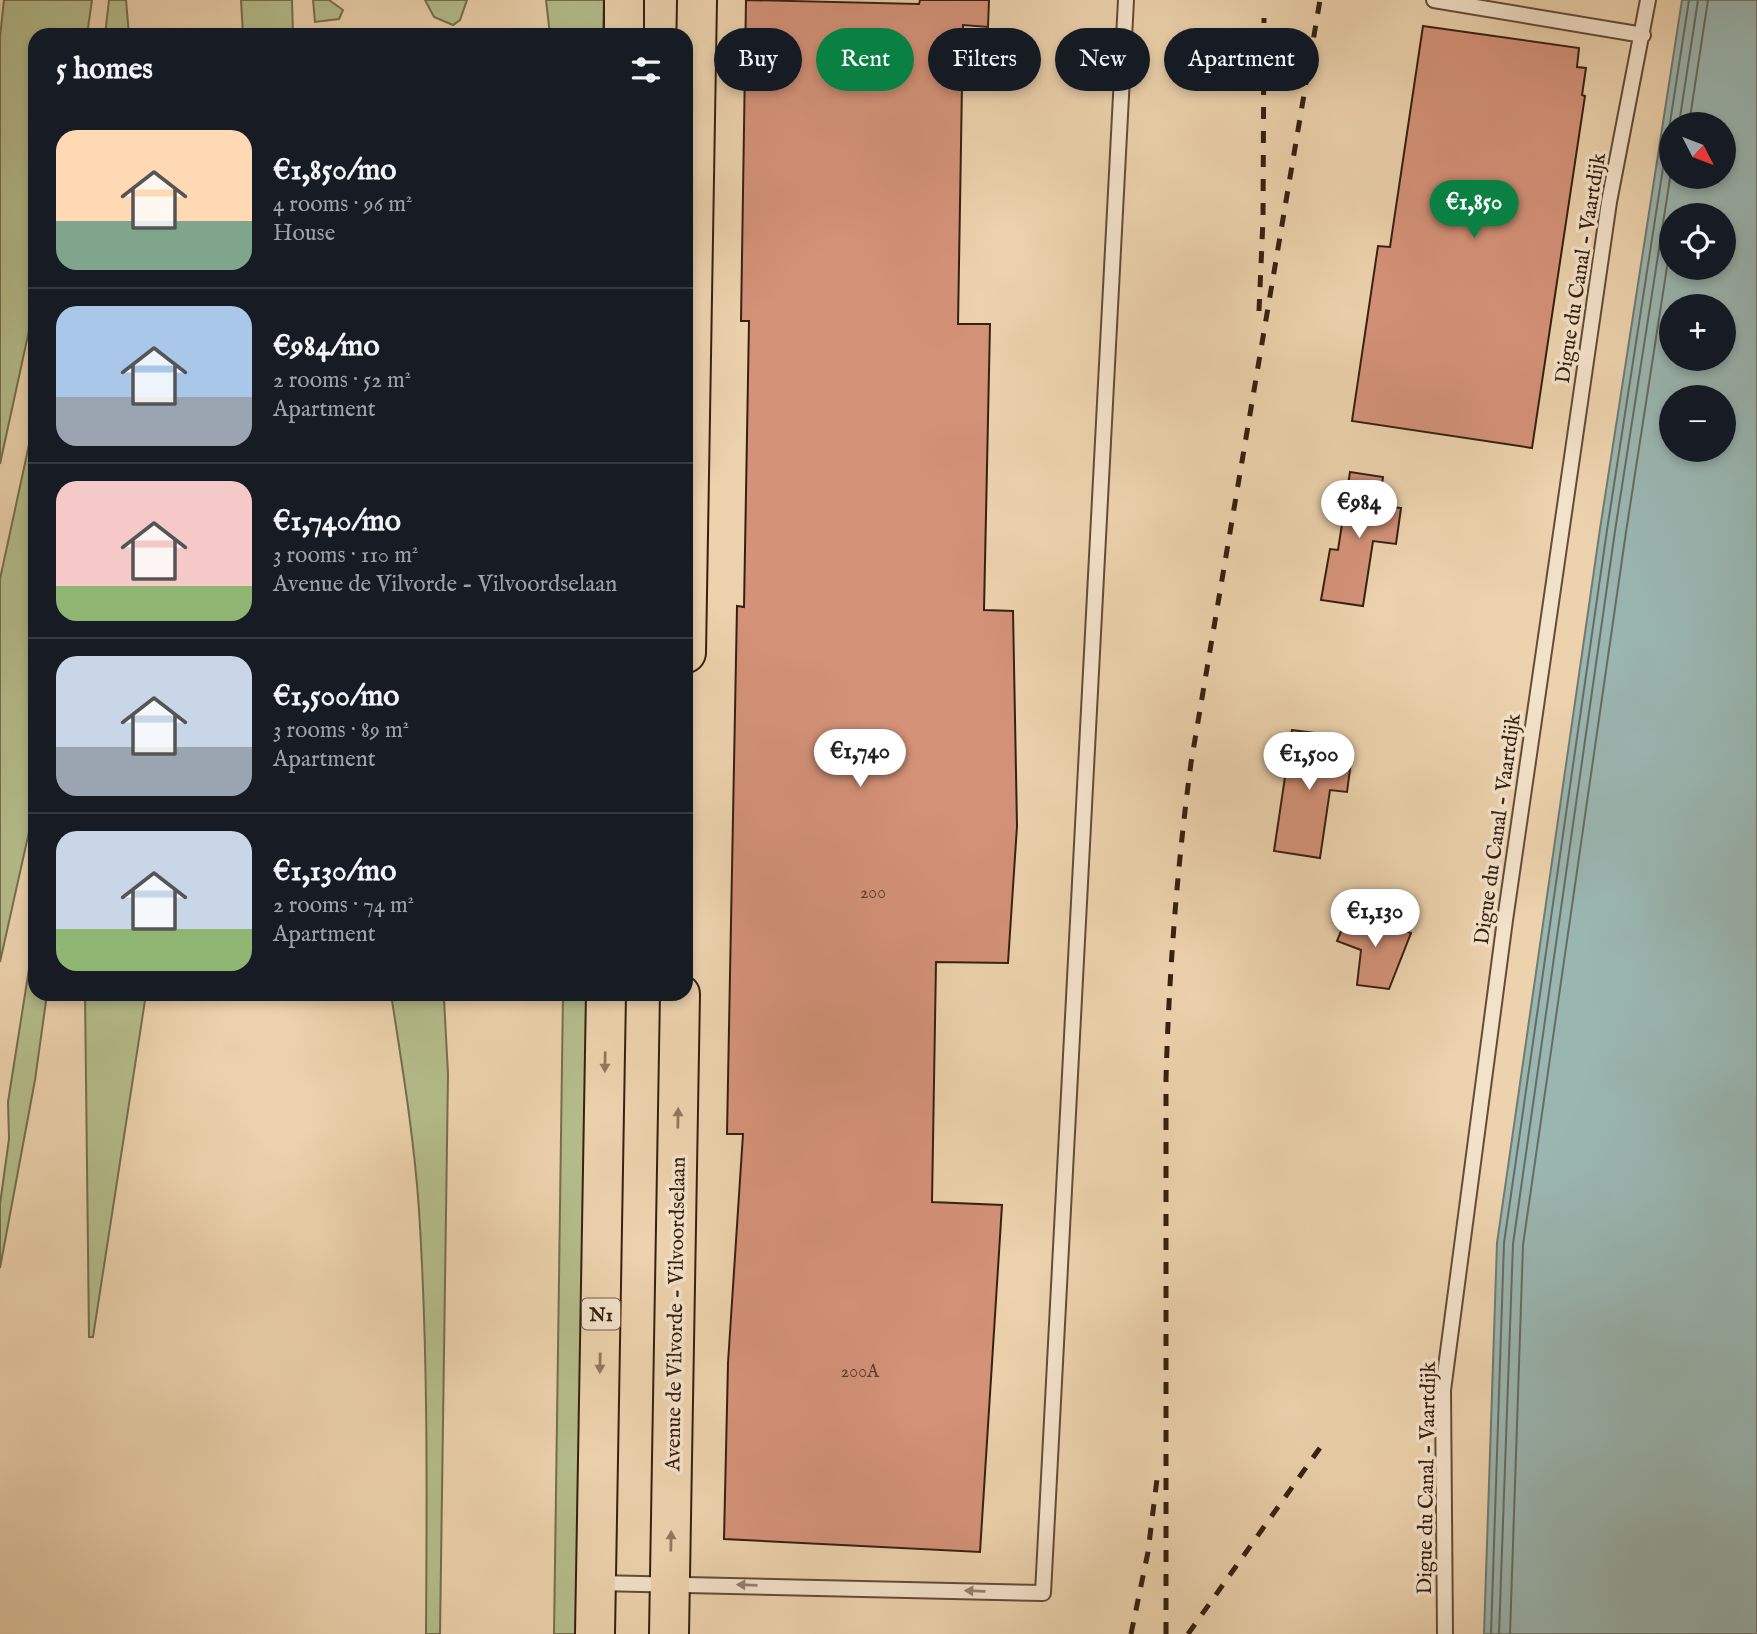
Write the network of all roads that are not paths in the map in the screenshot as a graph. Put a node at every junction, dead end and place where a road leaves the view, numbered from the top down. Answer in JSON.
{"nodes":[{"id":1,"x":624,"y":0,"type":"edge"},
{"id":2,"x":697,"y":0,"type":"edge"},
{"id":3,"x":1126,"y":0,"type":"edge"},
{"id":4,"x":1434,"y":0,"type":"edge"},
{"id":5,"x":1648,"y":0,"type":"edge"},
{"id":6,"x":624,"y":28,"type":"edge"},
{"id":7,"x":1643,"y":35,"type":"junction"},
{"id":8,"x":693,"y":237,"type":"edge"},
{"id":9,"x":606,"y":1001,"type":"edge"},
{"id":10,"x":680,"y":1001,"type":"edge"},
{"id":11,"x":596,"y":1583,"type":"junction"},
{"id":12,"x":670,"y":1583,"type":"junction"},
{"id":13,"x":595,"y":1634,"type":"edge"},
{"id":14,"x":669,"y":1634,"type":"edge"},
{"id":15,"x":1445,"y":1634,"type":"edge"}],
"edges":[{"from":1,"to":6,"type":"main road"},
{"from":2,"to":8,"type":"main road"},
{"from":3,"to":12,"type":"lane","one_way":true},
{"from":4,"to":7,"type":"lane"},
{"from":5,"to":7,"type":"lane","name":"Digue du Canal - Vaartdijk"},
{"from":7,"to":15,"type":"lane","name":"Digue du Canal - Vaartdijk"},
{"from":9,"to":11,"type":"main road","number":"N1","one_way":true},
{"from":12,"to":10,"type":"main road","name":"Avenue de Vilvorde - Vilvoordselaan","one_way":true},
{"from":11,"to":12,"type":"lane"},
{"from":11,"to":13,"type":"main road","number":"N1"},
{"from":12,"to":14,"type":"main road","name":"Avenue de Vilvorde - Vilvoordselaan"}]}
